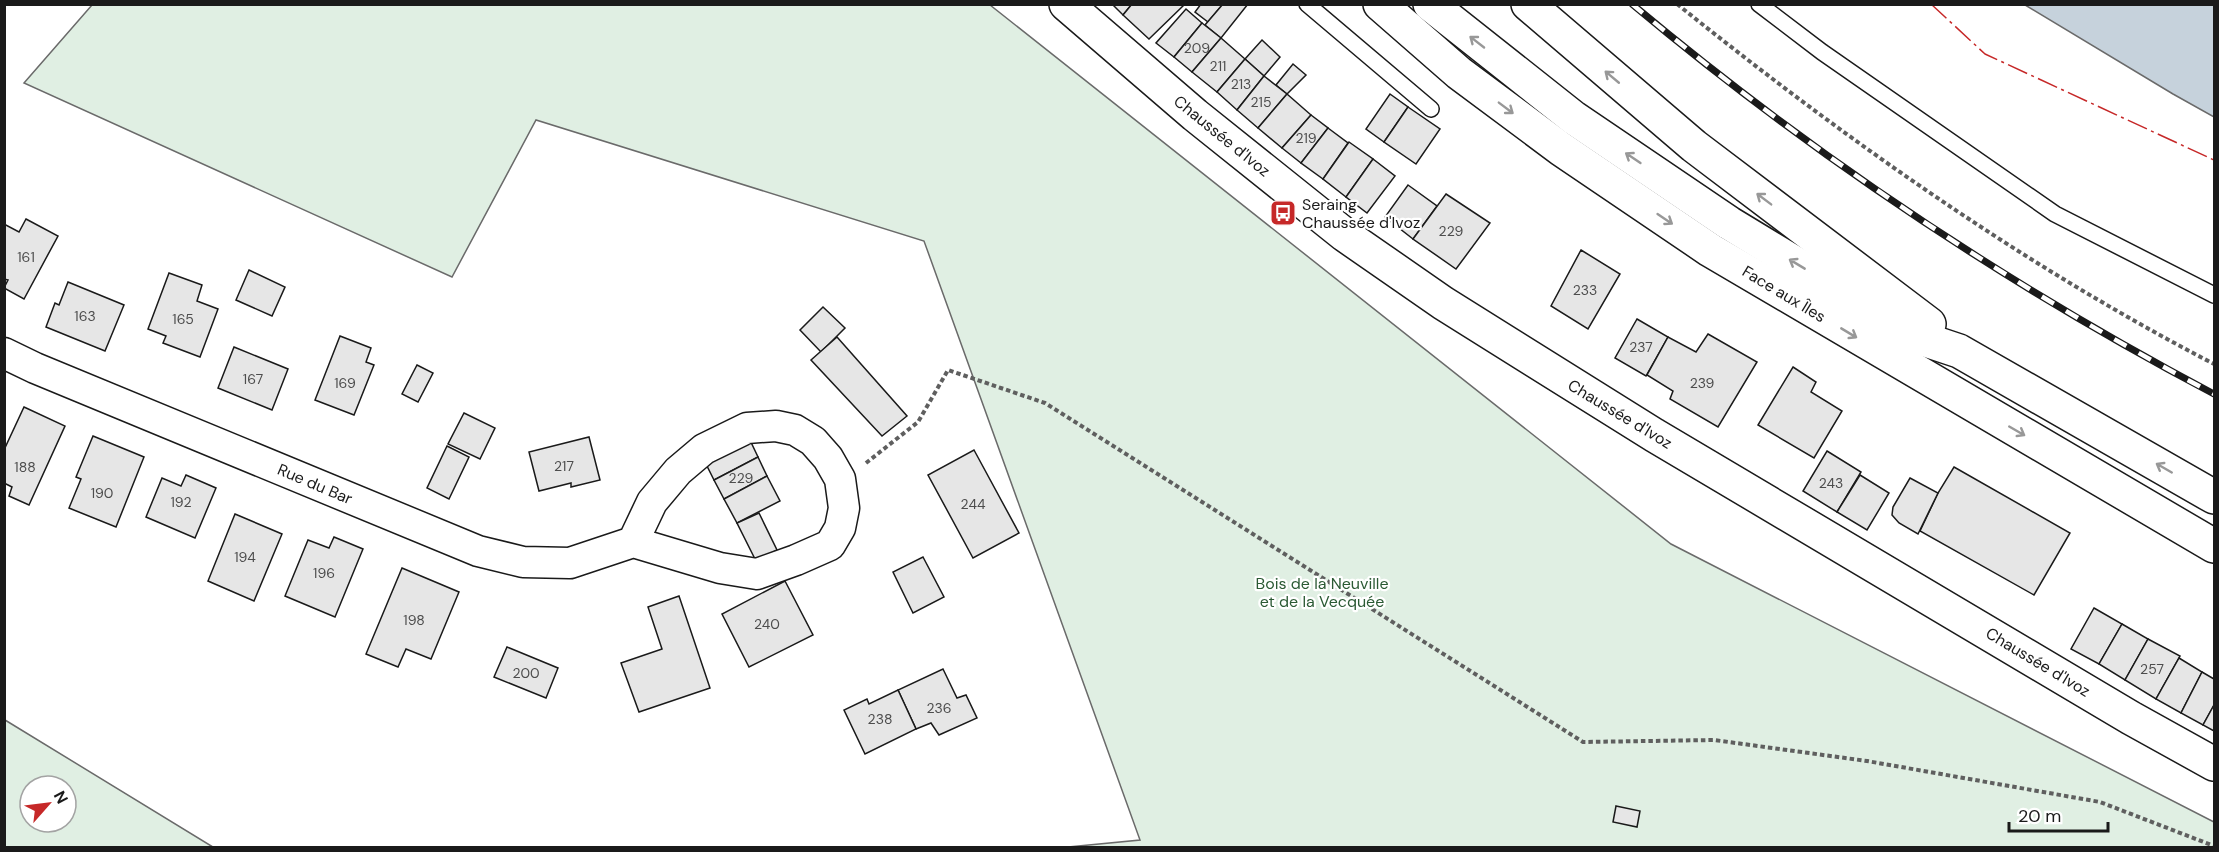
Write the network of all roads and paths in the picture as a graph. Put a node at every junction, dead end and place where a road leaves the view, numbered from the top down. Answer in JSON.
{"nodes":[{"id":1,"x":1066,"y":4,"type":"edge"},
{"id":2,"x":1307,"y":4,"type":"edge"},
{"id":3,"x":1380,"y":4,"type":"edge"},
{"id":4,"x":1528,"y":4,"type":"edge"},
{"id":5,"x":1677,"y":4,"type":"edge"},
{"id":6,"x":1759,"y":4,"type":"edge"},
{"id":7,"x":1438,"y":12,"type":"edge"},
{"id":8,"x":1431,"y":109,"type":"dead end"},
{"id":9,"x":2214,"y":295,"type":"edge"},
{"id":10,"x":1959,"y":351,"type":"junction"},
{"id":11,"x":4,"y":353,"type":"edge"},
{"id":12,"x":2214,"y":364,"type":"edge"},
{"id":13,"x":840,"y":479,"type":"junction"},
{"id":14,"x":2214,"y":497,"type":"edge"},
{"id":15,"x":633,"y":542,"type":"junction"},
{"id":16,"x":2214,"y":546,"type":"edge"},
{"id":17,"x":2214,"y":764,"type":"edge"},
{"id":18,"x":2214,"y":846,"type":"edge"}],
"edges":[{"from":1,"to":17,"type":"main road","name":"Chaussée d'Ivoz"},
{"from":2,"to":8,"type":"lane"},
{"from":3,"to":16,"type":"main road","name":"Face aux Îles","one_way":true},
{"from":10,"to":4,"type":"main road","one_way":true},
{"from":5,"to":12,"type":"path"},
{"from":6,"to":9,"type":"lane"},
{"from":10,"to":7,"type":"main road","name":"Face aux Îles","one_way":true},
{"from":14,"to":10,"type":"main road","name":"Face aux Îles","one_way":true},
{"from":11,"to":15,"type":"street","name":"Rue du Bar"},
{"from":13,"to":15,"type":"street"},
{"from":13,"to":15,"type":"street"},
{"from":13,"to":18,"type":"path"}]}
